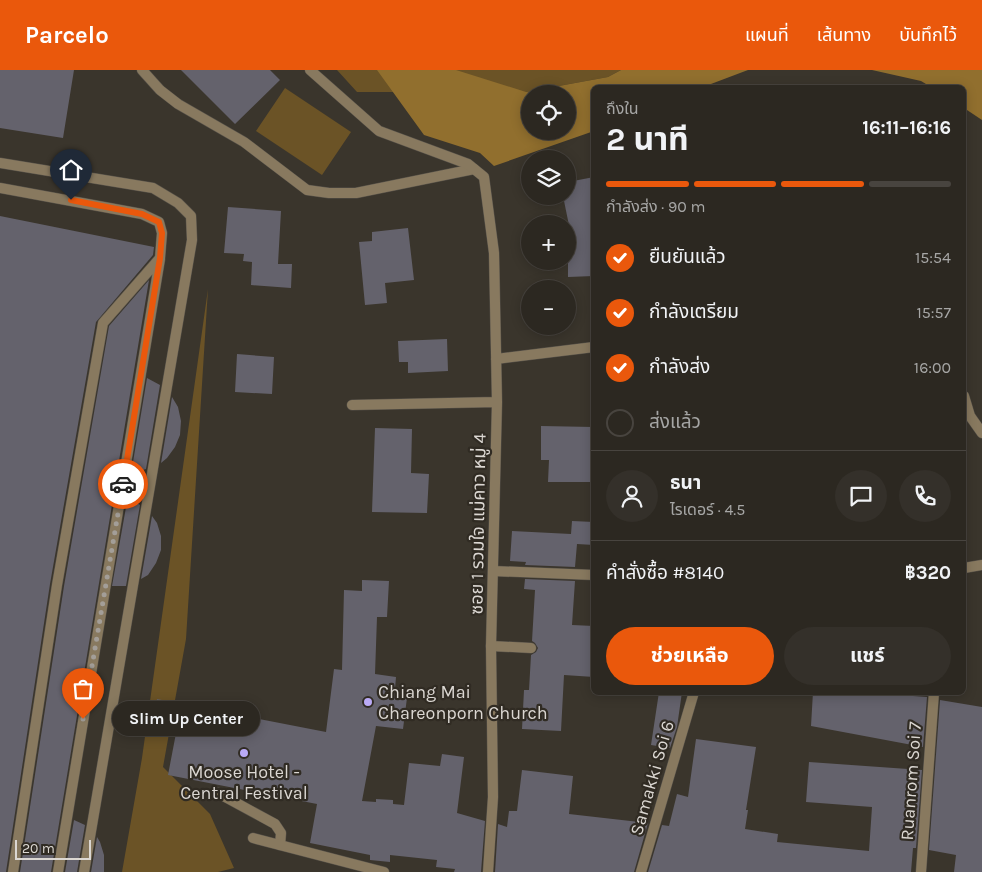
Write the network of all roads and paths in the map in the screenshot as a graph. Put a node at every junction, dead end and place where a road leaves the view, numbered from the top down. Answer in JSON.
{"nodes":[{"id":1,"x":142,"y":70,"type":"edge"},
{"id":2,"x":310,"y":70,"type":"edge"},
{"id":3,"x":0,"y":163,"type":"edge"},
{"id":4,"x":474,"y":169,"type":"junction"},
{"id":5,"x":0,"y":188,"type":"edge"},
{"id":6,"x":160,"y":258,"type":"junction"},
{"id":7,"x":591,"y":347,"type":"edge"},
{"id":8,"x":496,"y":359,"type":"junction"},
{"id":9,"x":497,"y":402,"type":"junction"},
{"id":10,"x":966,"y":403,"type":"edge"},
{"id":11,"x":352,"y":405,"type":"dead end"},
{"id":12,"x":982,"y":433,"type":"edge"},
{"id":13,"x":982,"y":565,"type":"edge"},
{"id":14,"x":966,"y":568,"type":"edge"},
{"id":15,"x":493,"y":571,"type":"junction"},
{"id":16,"x":591,"y":574,"type":"edge"},
{"id":17,"x":491,"y":646,"type":"junction"},
{"id":18,"x":531,"y":648,"type":"dead end"},
{"id":19,"x":693,"y":695,"type":"edge"},
{"id":20,"x":934,"y":695,"type":"edge"},
{"id":21,"x":218,"y":793,"type":"dead end"},
{"id":22,"x":253,"y":838,"type":"dead end"},
{"id":23,"x":280,"y":845,"type":"junction"},
{"id":24,"x":12,"y":872,"type":"edge"},
{"id":25,"x":58,"y":872,"type":"edge"},
{"id":26,"x":84,"y":872,"type":"edge"},
{"id":27,"x":384,"y":872,"type":"edge"},
{"id":28,"x":488,"y":872,"type":"edge"},
{"id":29,"x":641,"y":872,"type":"edge"},
{"id":30,"x":921,"y":872,"type":"edge"}],
"edges":[{"from":1,"to":4,"type":"street"},
{"from":2,"to":4,"type":"street"},
{"from":3,"to":26,"type":"street"},
{"from":4,"to":8,"type":"street","name":"ซอย 1 รวมใจ แม่คาว หมู่ 4"},
{"from":5,"to":6,"type":"street"},
{"from":6,"to":24,"type":"street"},
{"from":6,"to":25,"type":"street"},
{"from":7,"to":8,"type":"street"},
{"from":8,"to":9,"type":"street","name":"ซอย 1 รวมใจ แม่คาว หมู่ 4"},
{"from":9,"to":11,"type":"street"},
{"from":9,"to":15,"type":"street","name":"ซอย 1 รวมใจ แม่คาว หมู่ 4"},
{"from":10,"to":12,"type":"street"},
{"from":13,"to":14,"type":"street"},
{"from":15,"to":16,"type":"street"},
{"from":15,"to":17,"type":"street","name":"ซอย 1 รวมใจ แม่คาว หมู่ 4"},
{"from":17,"to":18,"type":"street"},
{"from":17,"to":28,"type":"street","name":"ซอย 1 รวมใจ แม่คาว หมู่ 4"},
{"from":19,"to":29,"type":"street","name":"Samakki Soi 6"},
{"from":20,"to":30,"type":"street","name":"Ruanrom Soi 7"},
{"from":21,"to":23,"type":"street"},
{"from":22,"to":23,"type":"street"},
{"from":23,"to":27,"type":"street"}]}
